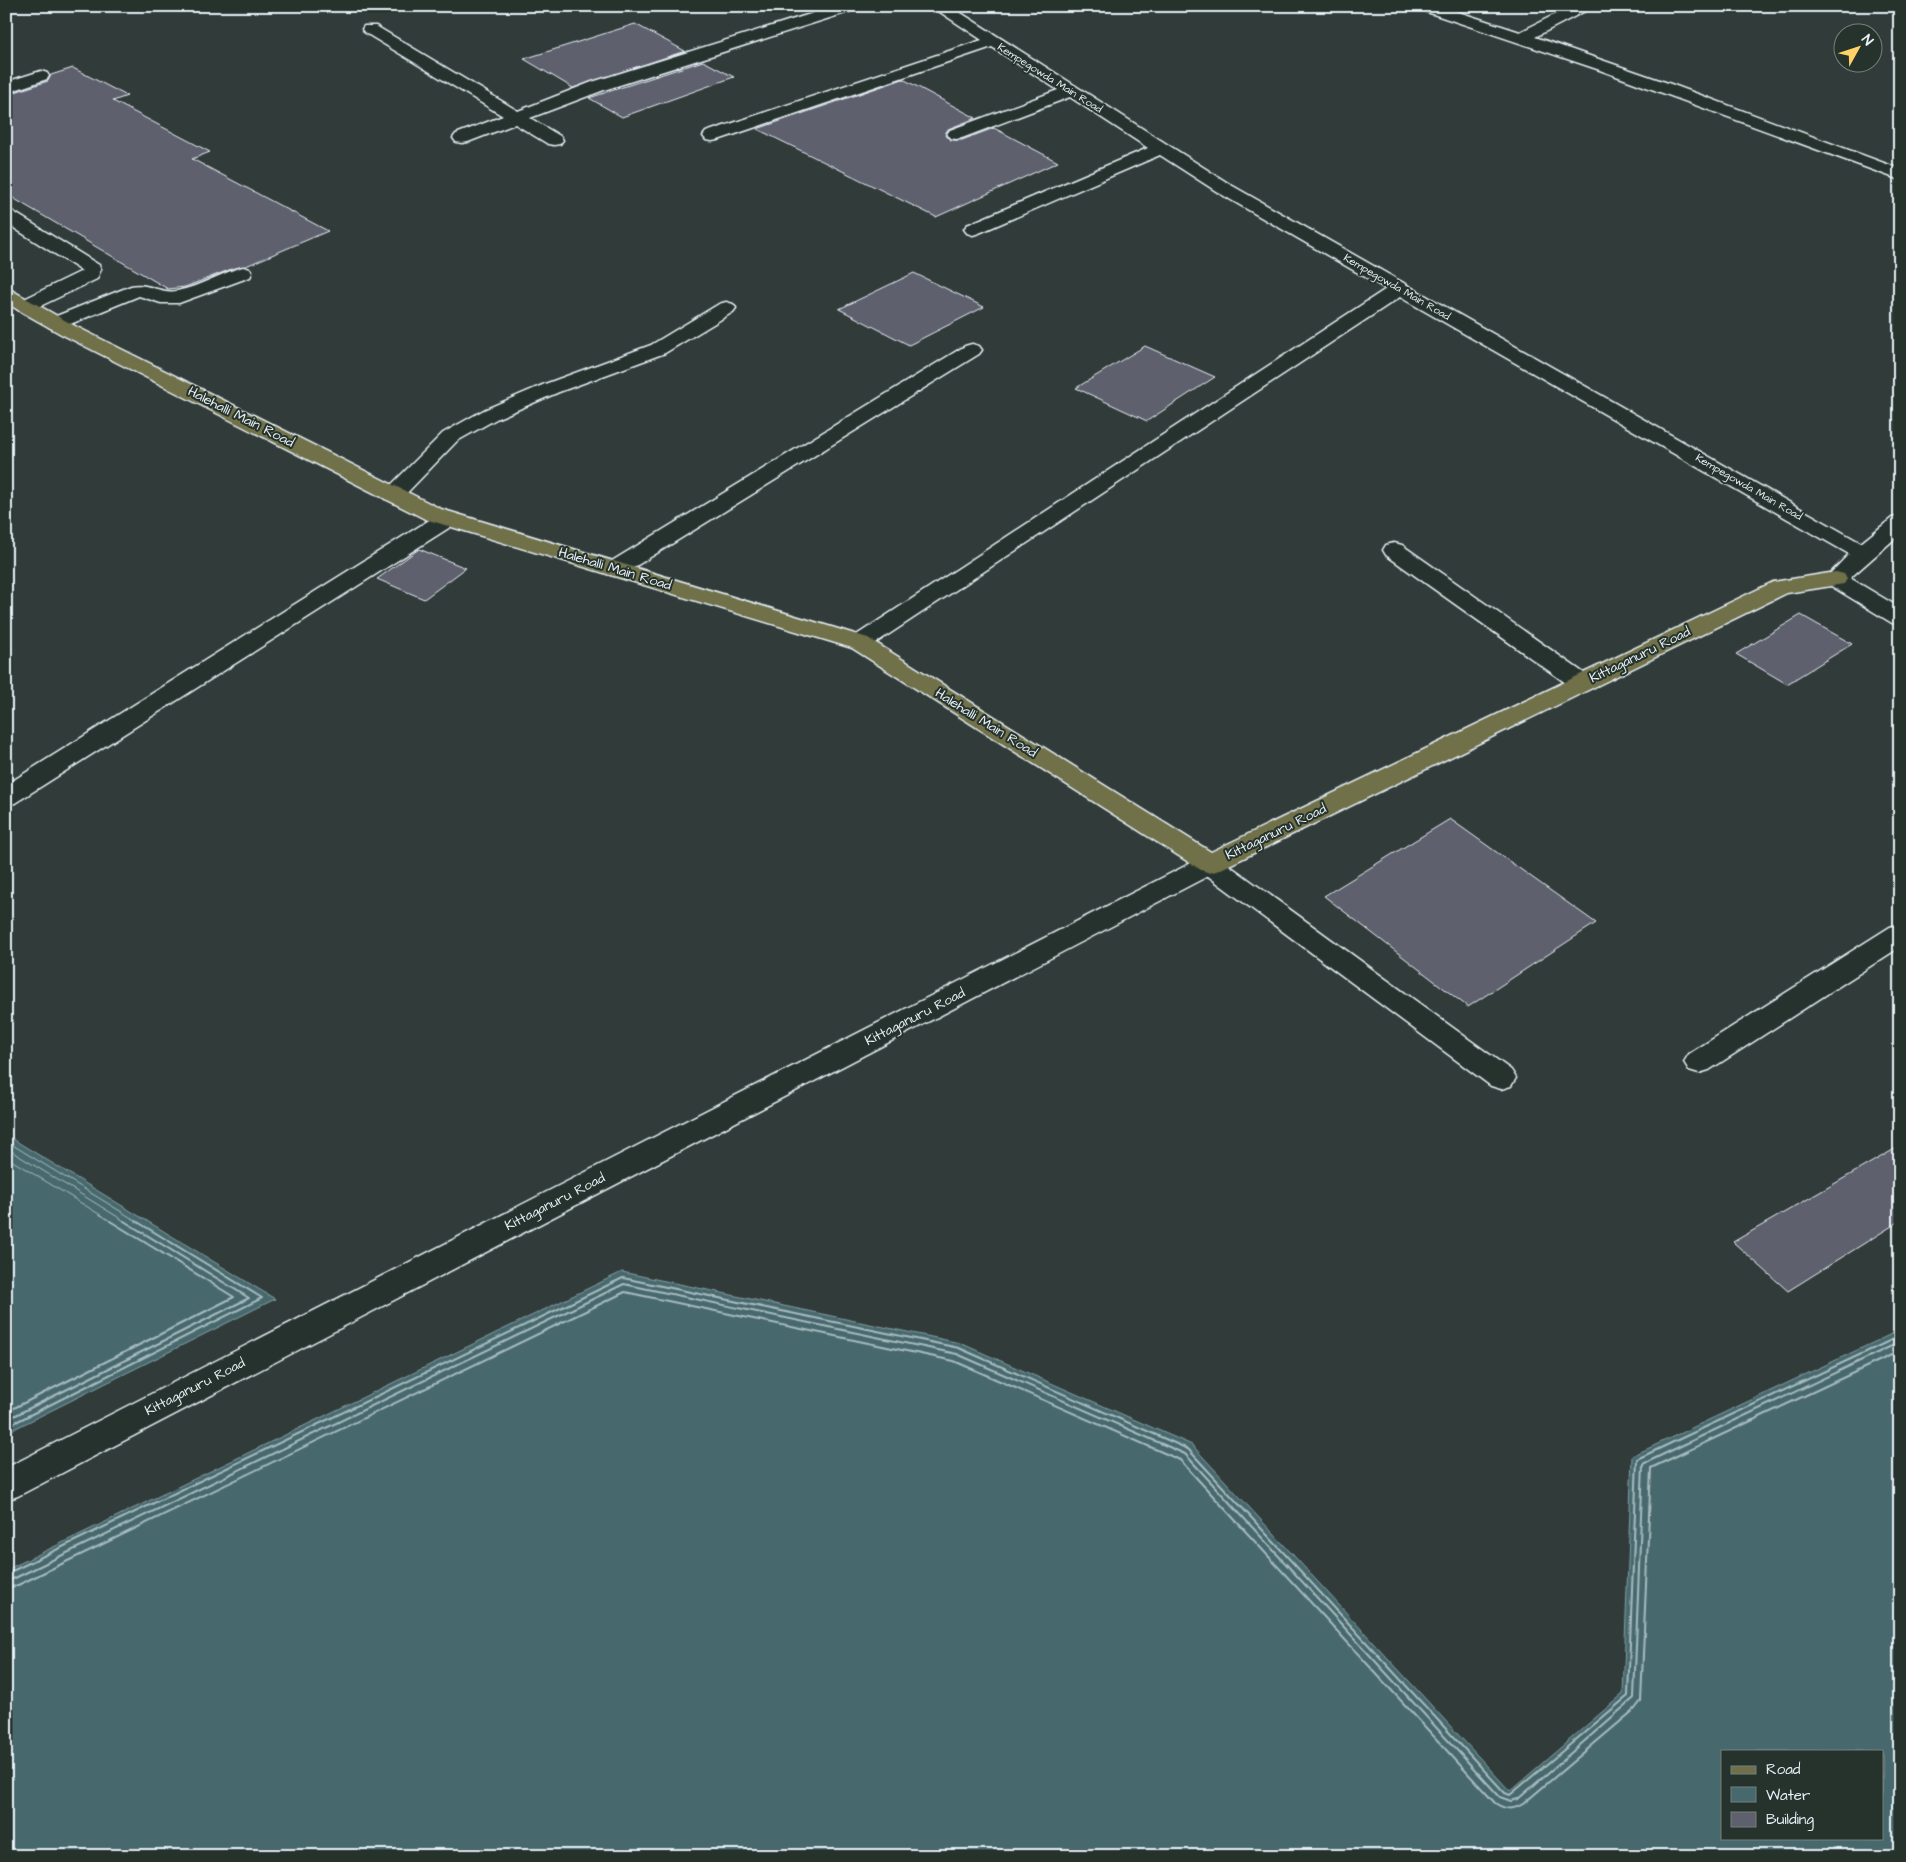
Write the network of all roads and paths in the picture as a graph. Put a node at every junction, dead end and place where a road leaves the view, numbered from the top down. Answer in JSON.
{"nodes":[{"id":1,"x":853,"y":6,"type":"edge"},
{"id":2,"x":939,"y":6,"type":"edge"},
{"id":3,"x":1423,"y":6,"type":"edge"},
{"id":4,"x":1584,"y":6,"type":"edge"},
{"id":5,"x":370,"y":29,"type":"dead end"},
{"id":6,"x":1523,"y":37,"type":"junction"},
{"id":7,"x":992,"y":42,"type":"junction"},
{"id":8,"x":41,"y":76,"type":"dead end"},
{"id":9,"x":6,"y":88,"type":"edge"},
{"id":10,"x":1070,"y":91,"type":"junction"},
{"id":11,"x":517,"y":117,"type":"junction"},
{"id":12,"x":956,"y":134,"type":"dead end"},
{"id":13,"x":712,"y":136,"type":"dead end"},
{"id":14,"x":462,"y":138,"type":"dead end"},
{"id":15,"x":554,"y":140,"type":"dead end"},
{"id":16,"x":1162,"y":148,"type":"junction"},
{"id":17,"x":1900,"y":175,"type":"edge"},
{"id":18,"x":6,"y":215,"type":"edge"},
{"id":19,"x":973,"y":229,"type":"dead end"},
{"id":20,"x":243,"y":273,"type":"dead end"},
{"id":21,"x":1400,"y":288,"type":"junction"},
{"id":22,"x":16,"y":300,"type":"edge"},
{"id":23,"x":726,"y":308,"type":"dead end"},
{"id":24,"x":56,"y":323,"type":"junction"},
{"id":25,"x":972,"y":350,"type":"dead end"},
{"id":26,"x":392,"y":494,"type":"junction"},
{"id":27,"x":447,"y":519,"type":"junction"},
{"id":28,"x":1900,"y":523,"type":"edge"},
{"id":29,"x":1394,"y":550,"type":"dead end"},
{"id":30,"x":1863,"y":553,"type":"junction"},
{"id":31,"x":615,"y":569,"type":"junction"},
{"id":32,"x":1836,"y":579,"type":"junction"},
{"id":33,"x":1900,"y":618,"type":"edge"},
{"id":34,"x":860,"y":643,"type":"junction"},
{"id":35,"x":1582,"y":683,"type":"junction"},
{"id":36,"x":6,"y":797,"type":"edge"},
{"id":37,"x":1210,"y":864,"type":"junction"},
{"id":38,"x":1900,"y":934,"type":"edge"},
{"id":39,"x":1699,"y":1062,"type":"dead end"},
{"id":40,"x":1501,"y":1078,"type":"dead end"},
{"id":41,"x":6,"y":1485,"type":"edge"}],
"edges":[{"from":1,"to":11,"type":"street"},
{"from":2,"to":7,"type":"street","name":"Kempegowda Main Road"},
{"from":3,"to":6,"type":"street"},
{"from":4,"to":6,"type":"street"},
{"from":5,"to":11,"type":"street"},
{"from":6,"to":17,"type":"street"},
{"from":7,"to":10,"type":"street","name":"Kempegowda Main Road"},
{"from":7,"to":13,"type":"street"},
{"from":8,"to":9,"type":"street"},
{"from":10,"to":12,"type":"street"},
{"from":10,"to":16,"type":"street","name":"Kempegowda Main Road"},
{"from":11,"to":14,"type":"street"},
{"from":11,"to":15,"type":"street"},
{"from":16,"to":19,"type":"street"},
{"from":16,"to":21,"type":"street","name":"Kempegowda Main Road"},
{"from":18,"to":22,"type":"street"},
{"from":20,"to":24,"type":"street"},
{"from":21,"to":30,"type":"street","name":"Kempegowda Main Road"},
{"from":21,"to":34,"type":"street"},
{"from":22,"to":24,"type":"main road","name":"Halehalli Main Road"},
{"from":23,"to":26,"type":"street"},
{"from":24,"to":26,"type":"main road","name":"Halehalli Main Road"},
{"from":25,"to":31,"type":"street"},
{"from":26,"to":27,"type":"main road","name":"Halehalli Main Road"},
{"from":27,"to":31,"type":"main road","name":"Halehalli Main Road"},
{"from":27,"to":36,"type":"street"},
{"from":28,"to":30,"type":"street"},
{"from":29,"to":35,"type":"street"},
{"from":30,"to":32,"type":"street"},
{"from":31,"to":34,"type":"main road","name":"Halehalli Main Road"},
{"from":32,"to":33,"type":"street"},
{"from":32,"to":35,"type":"main road","name":"Kittaganuru Road"},
{"from":34,"to":37,"type":"main road","name":"Halehalli Main Road"},
{"from":35,"to":37,"type":"main road","name":"Kittaganuru Road"},
{"from":37,"to":40,"type":"street"},
{"from":37,"to":41,"type":"street","name":"Kittaganuru Road"},
{"from":38,"to":39,"type":"street"}]}
